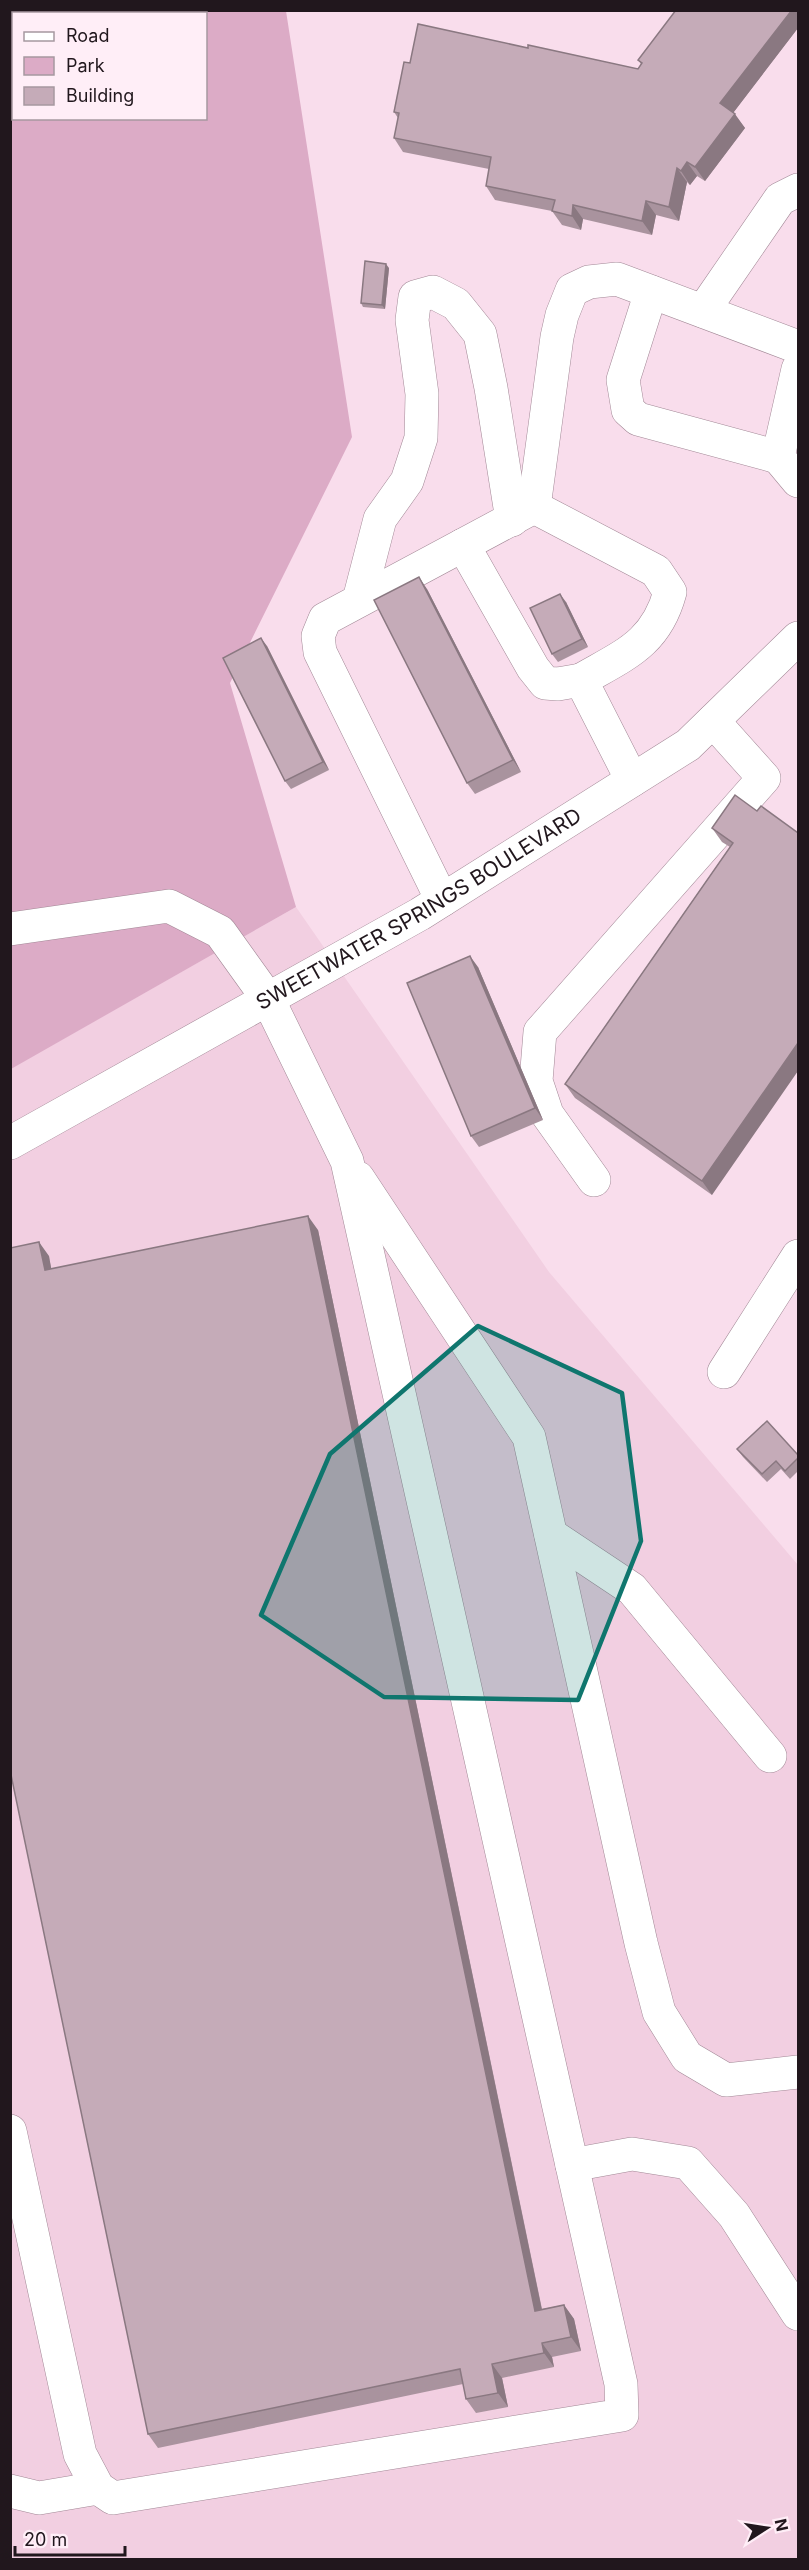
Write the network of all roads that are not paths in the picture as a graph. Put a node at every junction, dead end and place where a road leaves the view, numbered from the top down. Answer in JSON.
{"nodes":[{"id":1,"x":798,"y":190,"type":"edge"},
{"id":2,"x":651,"y":292,"type":"junction"},
{"id":3,"x":703,"y":311,"type":"junction"},
{"id":4,"x":798,"y":347,"type":"edge"},
{"id":5,"x":798,"y":369,"type":"edge"},
{"id":6,"x":788,"y":469,"type":"edge"},
{"id":7,"x":523,"y":514,"type":"junction"},
{"id":8,"x":463,"y":545,"type":"junction"},
{"id":9,"x":359,"y":600,"type":"junction"},
{"id":10,"x":798,"y":638,"type":"edge"},
{"id":11,"x":581,"y":680,"type":"junction"},
{"id":12,"x":713,"y":721,"type":"junction"},
{"id":13,"x":632,"y":780,"type":"junction"},
{"id":14,"x":442,"y":900,"type":"junction"},
{"id":15,"x":10,"y":929,"type":"edge"},
{"id":16,"x":267,"y":999,"type":"junction"},
{"id":17,"x":10,"y":1143,"type":"edge"},
{"id":18,"x":348,"y":1161,"type":"junction"},
{"id":19,"x":594,"y":1180,"type":"dead end"},
{"id":20,"x":798,"y":1256,"type":"edge"},
{"id":21,"x":724,"y":1372,"type":"dead end"},
{"id":22,"x":551,"y":1535,"type":"junction"},
{"id":23,"x":770,"y":1756,"type":"dead end"},
{"id":24,"x":798,"y":2072,"type":"edge"},
{"id":25,"x":11,"y":2138,"type":"edge"},
{"id":26,"x":572,"y":2165,"type":"junction"},
{"id":27,"x":798,"y":2314,"type":"edge"},
{"id":28,"x":98,"y":2488,"type":"junction"},
{"id":29,"x":10,"y":2491,"type":"edge"}],
"edges":[{"from":1,"to":3,"type":"street"},
{"from":2,"to":3,"type":"street"},
{"from":2,"to":6,"type":"street"},
{"from":2,"to":7,"type":"street"},
{"from":3,"to":4,"type":"street"},
{"from":5,"to":6,"type":"street"},
{"from":7,"to":8,"type":"street"},
{"from":7,"to":9,"type":"street"},
{"from":7,"to":11,"type":"street"},
{"from":8,"to":9,"type":"street"},
{"from":8,"to":11,"type":"street"},
{"from":9,"to":14,"type":"street"},
{"from":10,"to":12,"type":"street","name":"SWEETWATER SPRINGS BOULEVARD"},
{"from":11,"to":13,"type":"street"},
{"from":12,"to":13,"type":"street","name":"SWEETWATER SPRINGS BOULEVARD"},
{"from":12,"to":19,"type":"street"},
{"from":13,"to":14,"type":"street","name":"SWEETWATER SPRINGS BOULEVARD"},
{"from":14,"to":16,"type":"street","name":"SWEETWATER SPRINGS BOULEVARD"},
{"from":15,"to":16,"type":"street"},
{"from":16,"to":17,"type":"street","name":"SWEETWATER SPRINGS BOULEVARD"},
{"from":16,"to":18,"type":"street"},
{"from":18,"to":22,"type":"street"},
{"from":18,"to":26,"type":"street"},
{"from":20,"to":21,"type":"street"},
{"from":22,"to":23,"type":"street"},
{"from":22,"to":24,"type":"street"},
{"from":25,"to":28,"type":"street"},
{"from":26,"to":27,"type":"street"},
{"from":26,"to":28,"type":"street"},
{"from":28,"to":29,"type":"street"}]}
